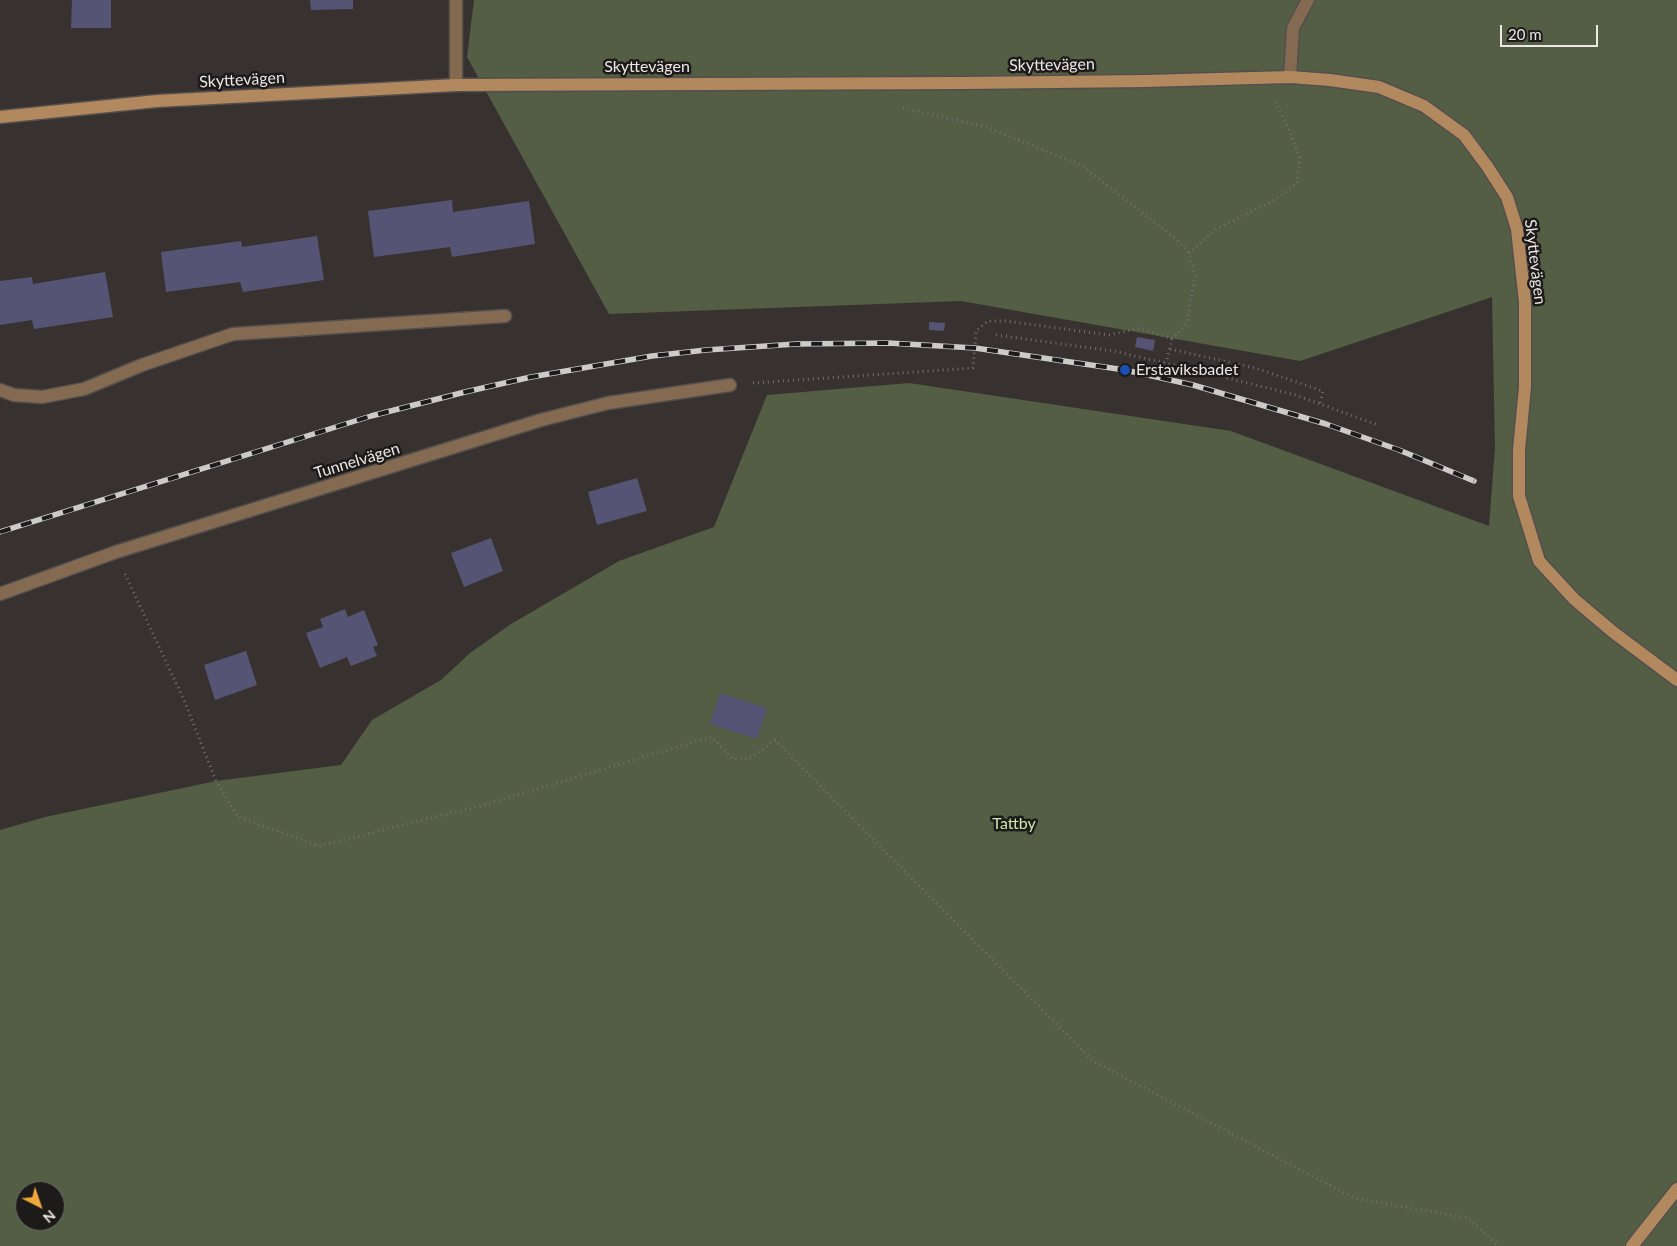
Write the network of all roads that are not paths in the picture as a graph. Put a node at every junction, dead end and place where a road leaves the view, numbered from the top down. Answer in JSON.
{"nodes":[{"id":1,"x":456,"y":0,"type":"edge"},
{"id":2,"x":1308,"y":0,"type":"edge"},
{"id":3,"x":1290,"y":77,"type":"junction"},
{"id":4,"x":456,"y":85,"type":"junction"},
{"id":5,"x":0,"y":117,"type":"edge"},
{"id":6,"x":505,"y":316,"type":"dead end"},
{"id":7,"x":730,"y":385,"type":"road end"},
{"id":8,"x":0,"y":390,"type":"edge"},
{"id":9,"x":0,"y":594,"type":"edge"},
{"id":10,"x":1677,"y":680,"type":"edge"},
{"id":11,"x":1677,"y":1189,"type":"edge"},
{"id":12,"x":1632,"y":1246,"type":"edge"}],
"edges":[{"from":1,"to":4,"type":"street"},
{"from":2,"to":3,"type":"street"},
{"from":3,"to":4,"type":"street","name":"Skyttevägen"},
{"from":3,"to":10,"type":"street","name":"Skyttevägen"},
{"from":4,"to":5,"type":"street","name":"Skyttevägen"},
{"from":6,"to":8,"type":"street"},
{"from":7,"to":9,"type":"street","name":"Tunnelvägen"},
{"from":11,"to":12,"type":"street"}]}
